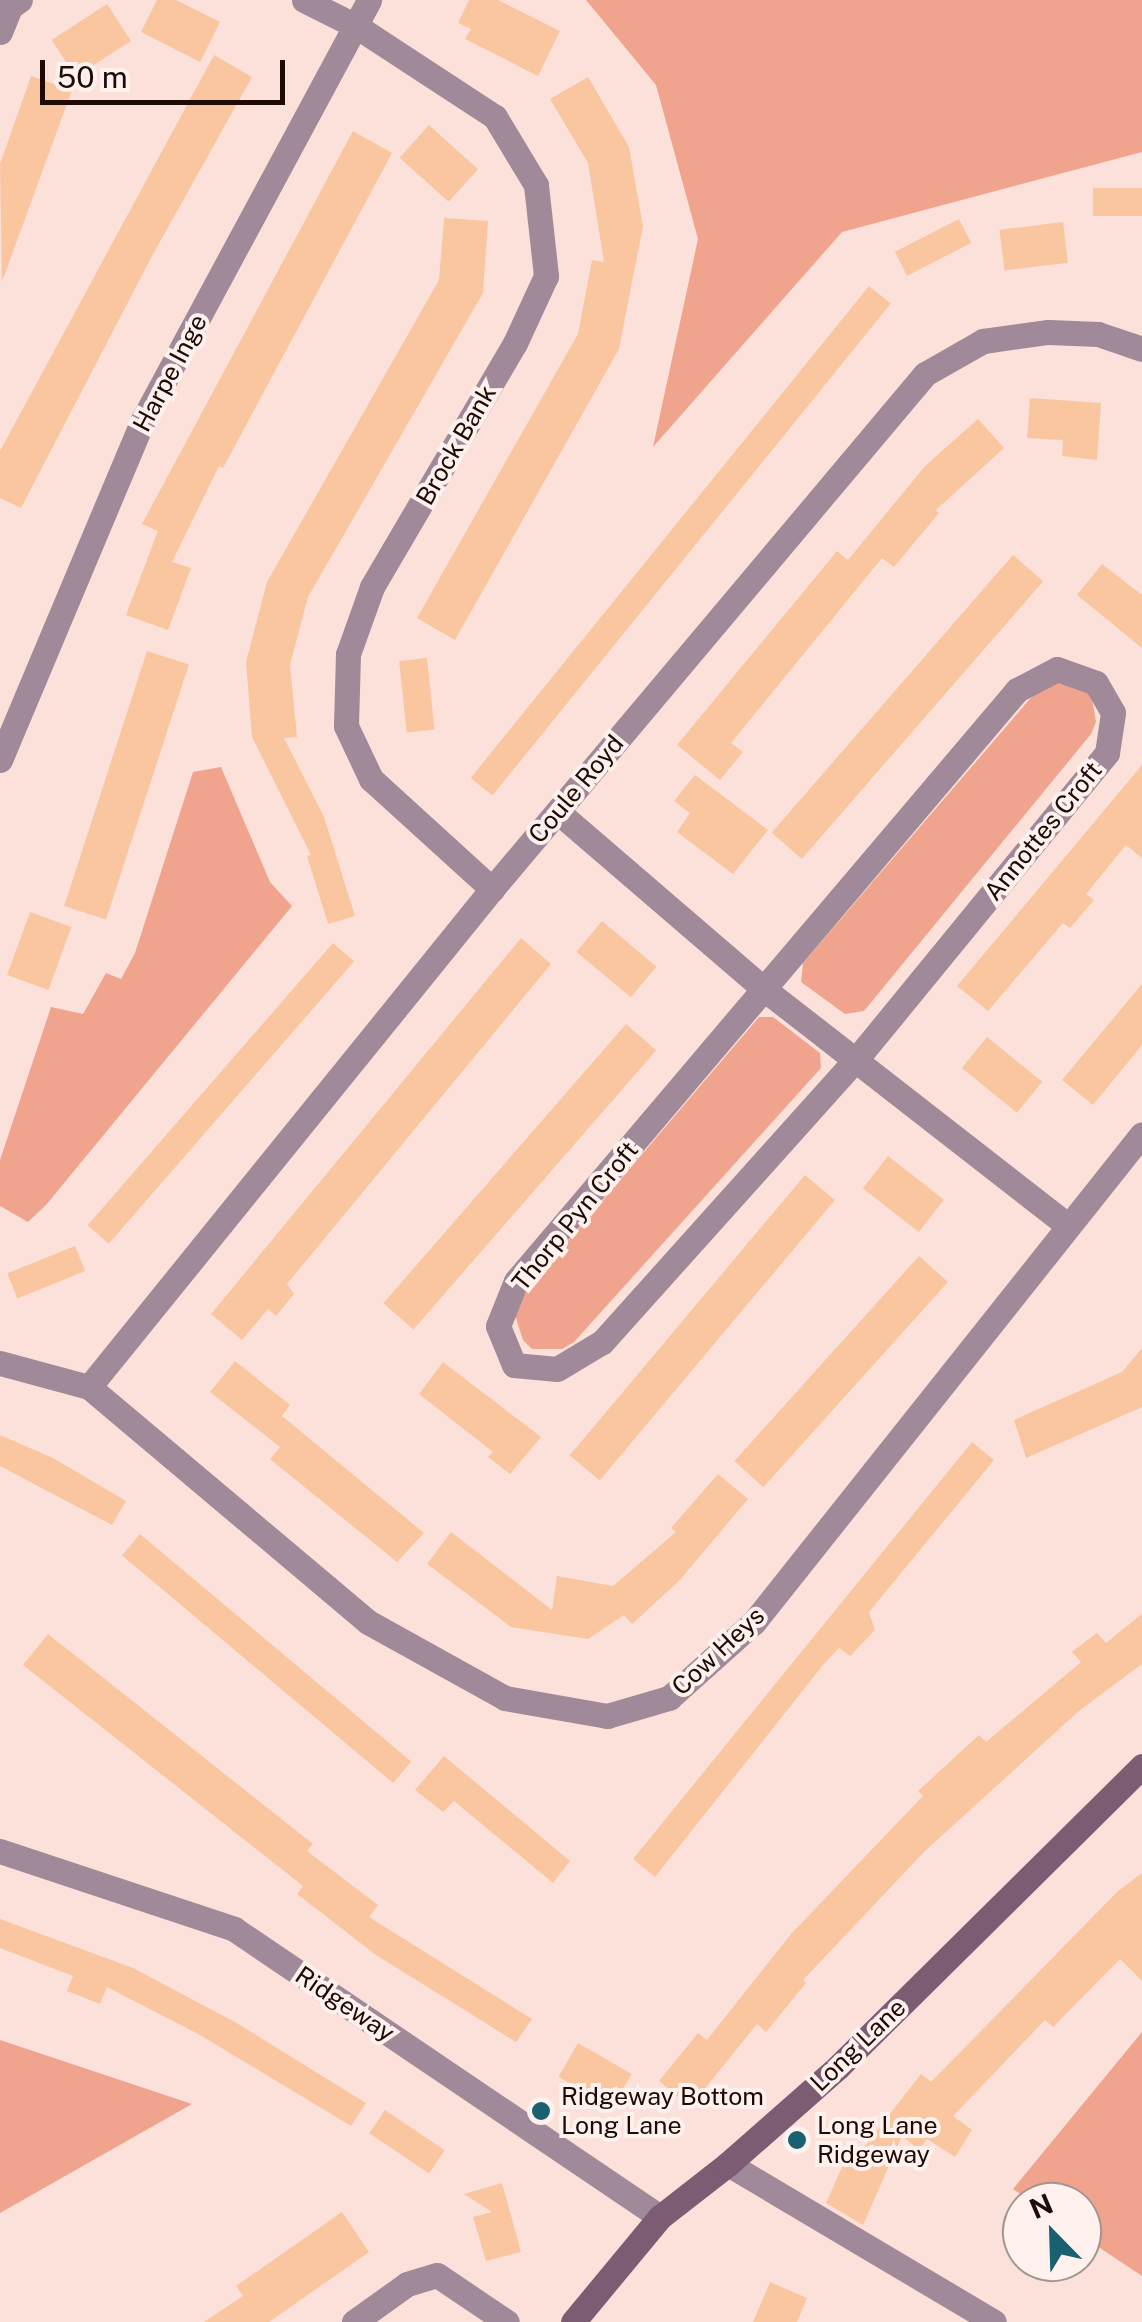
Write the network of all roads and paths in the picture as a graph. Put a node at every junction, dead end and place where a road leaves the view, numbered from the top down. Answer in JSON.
{"nodes":[{"id":1,"x":20,"y":0,"type":"edge"},
{"id":2,"x":304,"y":0,"type":"edge"},
{"id":3,"x":369,"y":0,"type":"edge"},
{"id":4,"x":356,"y":26,"type":"junction"},
{"id":5,"x":0,"y":32,"type":"edge"},
{"id":6,"x":1142,"y":349,"type":"edge"},
{"id":7,"x":0,"y":760,"type":"edge"},
{"id":8,"x":558,"y":812,"type":"junction"},
{"id":9,"x":492,"y":889,"type":"junction"},
{"id":10,"x":764,"y":988,"type":"junction"},
{"id":11,"x":857,"y":1058,"type":"junction"},
{"id":12,"x":1142,"y":1134,"type":"edge"},
{"id":13,"x":1068,"y":1225,"type":"junction"},
{"id":14,"x":0,"y":1364,"type":"edge"},
{"id":15,"x":89,"y":1387,"type":"junction"},
{"id":16,"x":1142,"y":1766,"type":"edge"},
{"id":17,"x":0,"y":1851,"type":"edge"},
{"id":18,"x":728,"y":2164,"type":"junction"},
{"id":19,"x":660,"y":2217,"type":"junction"},
{"id":20,"x":354,"y":2322,"type":"edge"},
{"id":21,"x":507,"y":2322,"type":"edge"},
{"id":22,"x":572,"y":2322,"type":"edge"},
{"id":23,"x":994,"y":2322,"type":"edge"}],
"edges":[{"from":1,"to":5,"type":"street"},
{"from":2,"to":4,"type":"street","name":"Brock Bank"},
{"from":3,"to":4,"type":"street","name":"Harpe Inge"},
{"from":4,"to":7,"type":"street","name":"Harpe Inge"},
{"from":4,"to":9,"type":"street","name":"Brock Bank"},
{"from":6,"to":8,"type":"street","name":"Coule Royd"},
{"from":8,"to":9,"type":"street","name":"Coule Royd"},
{"from":8,"to":10,"type":"street"},
{"from":9,"to":15,"type":"street","name":"Coule Royd"},
{"from":10,"to":11,"type":"street"},
{"from":10,"to":11,"type":"street","name":"Annottes Croft"},
{"from":10,"to":11,"type":"street","name":"Thorp Pyn Croft"},
{"from":11,"to":13,"type":"street"},
{"from":12,"to":13,"type":"street","name":"Cow Heys"},
{"from":13,"to":15,"type":"street","name":"Cow Heys"},
{"from":14,"to":15,"type":"street","name":"Cow Heys"},
{"from":16,"to":18,"type":"street","name":"Long Lane"},
{"from":17,"to":19,"type":"street","name":"Ridgeway"},
{"from":18,"to":19,"type":"street","name":"Long Lane"},
{"from":18,"to":23,"type":"street"},
{"from":19,"to":22,"type":"street","name":"Long Lane"},
{"from":20,"to":21,"type":"street"}]}
